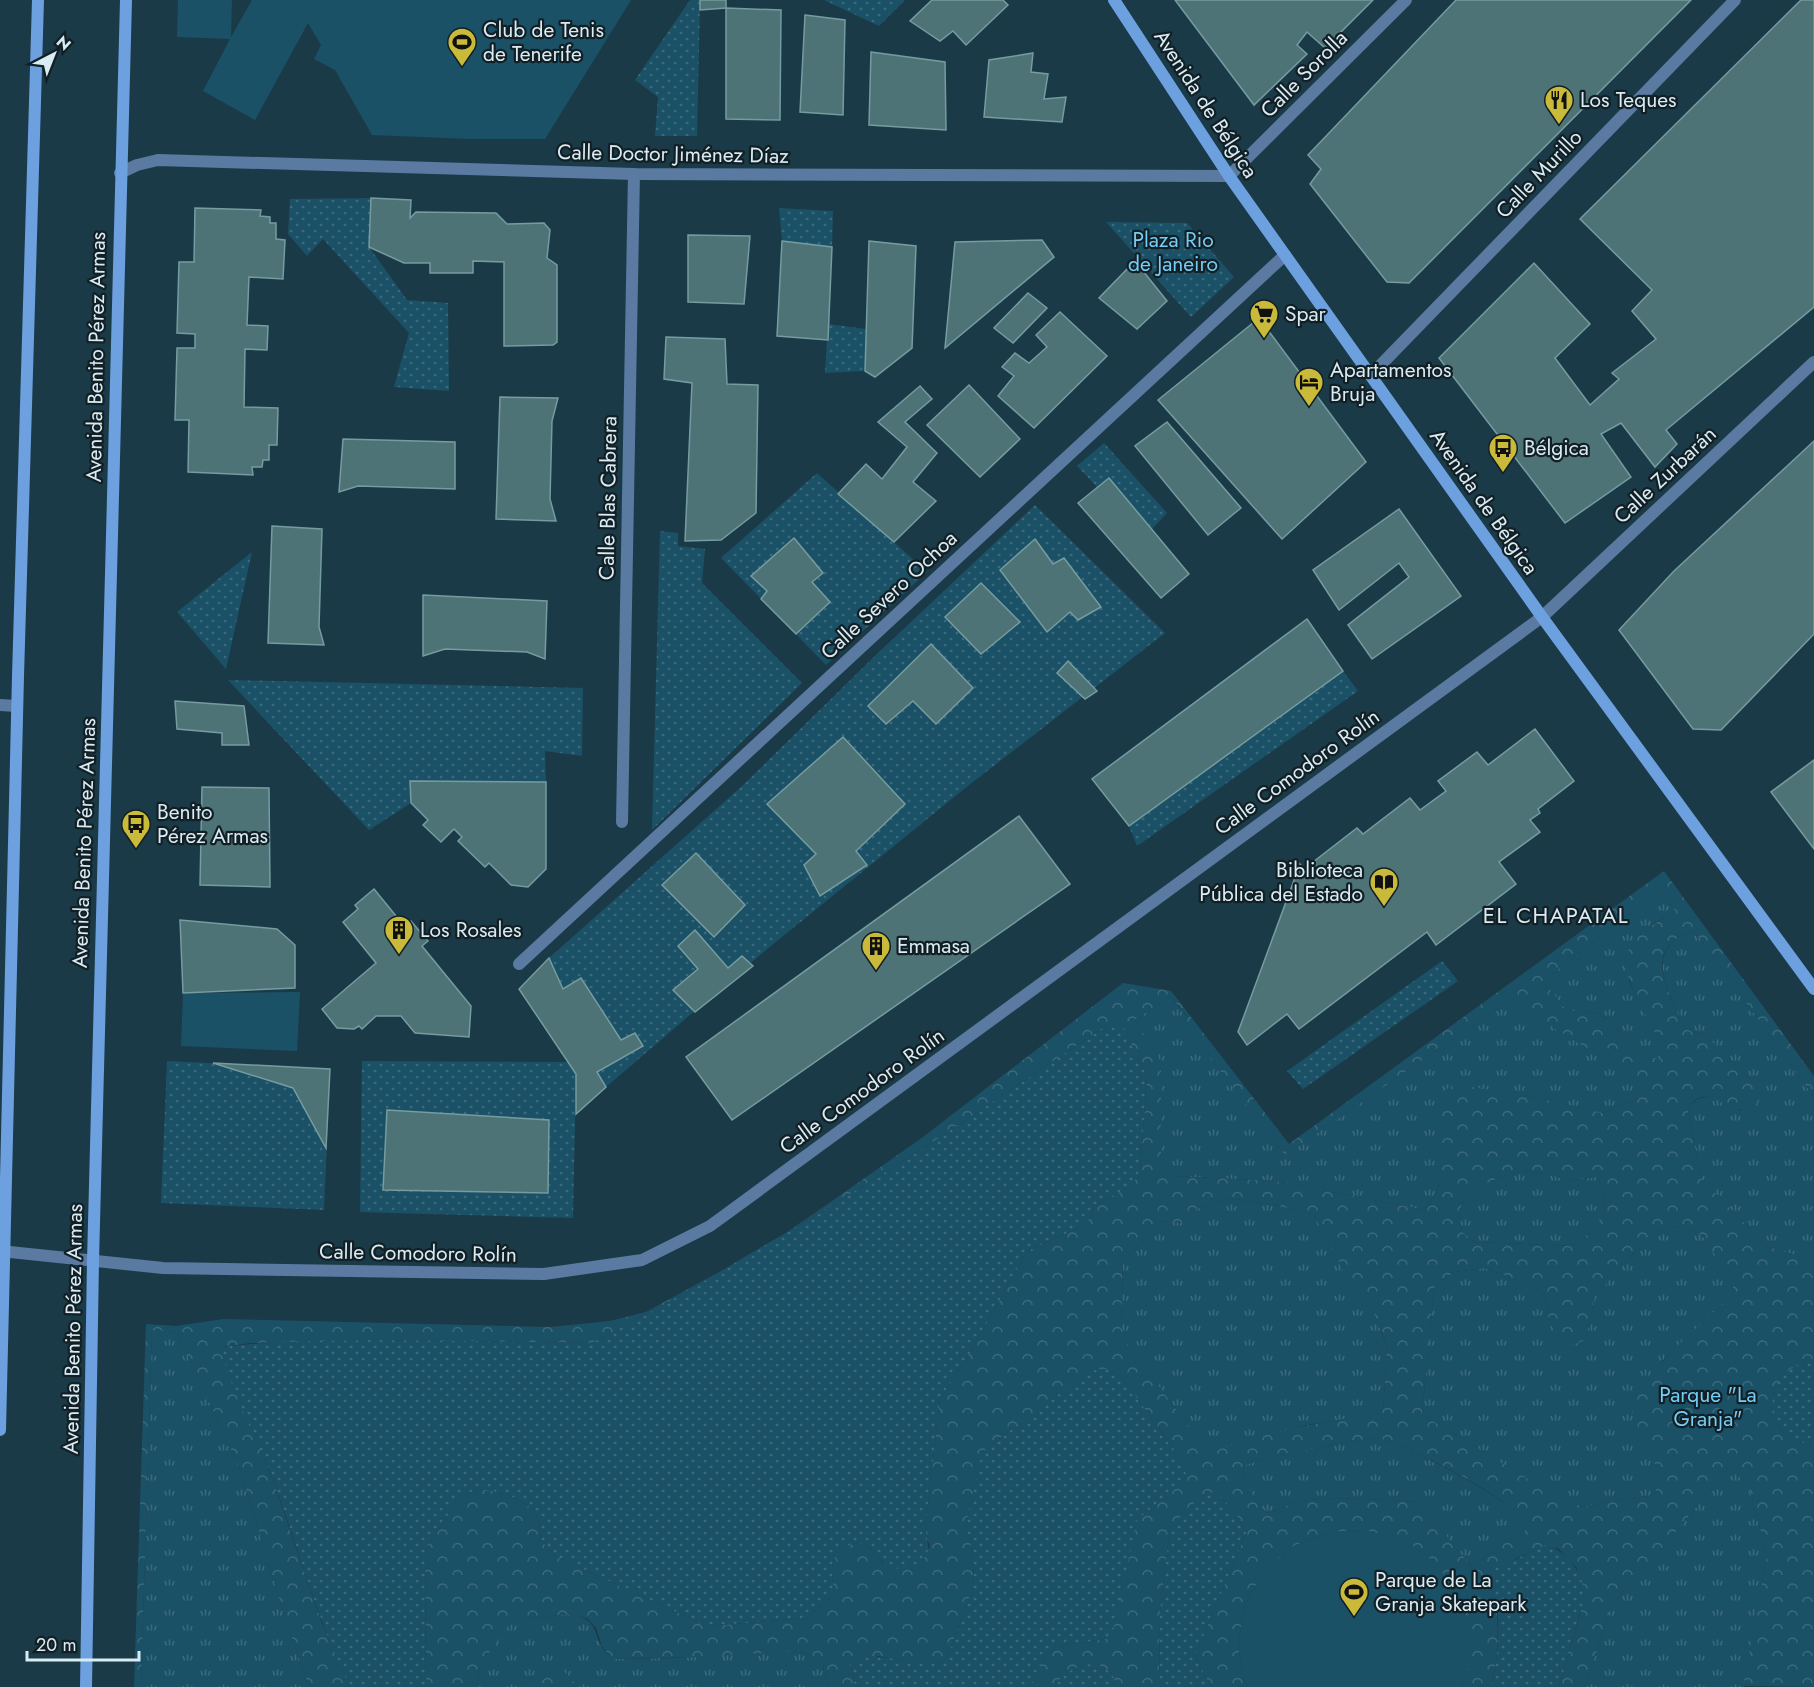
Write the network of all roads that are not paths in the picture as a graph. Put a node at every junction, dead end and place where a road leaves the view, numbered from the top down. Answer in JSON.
{"nodes":[{"id":1,"x":38,"y":0,"type":"edge"},
{"id":2,"x":126,"y":0,"type":"edge"},
{"id":3,"x":1114,"y":0,"type":"edge"},
{"id":4,"x":1406,"y":0,"type":"edge"},
{"id":5,"x":1735,"y":0,"type":"edge"},
{"id":6,"x":120,"y":173,"type":"junction"},
{"id":7,"x":634,"y":174,"type":"junction"},
{"id":8,"x":1229,"y":176,"type":"junction"},
{"id":9,"x":1285,"y":255,"type":"junction"},
{"id":10,"x":1814,"y":362,"type":"edge"},
{"id":11,"x":1371,"y":375,"type":"junction"},
{"id":12,"x":1542,"y":617,"type":"junction"},
{"id":13,"x":0,"y":705,"type":"edge"},
{"id":14,"x":17,"y":706,"type":"junction"},
{"id":15,"x":622,"y":822,"type":"dead end"},
{"id":16,"x":519,"y":964,"type":"dead end"},
{"id":17,"x":1814,"y":989,"type":"edge"},
{"id":18,"x":2,"y":1251,"type":"edge"},
{"id":19,"x":93,"y":1261,"type":"junction"},
{"id":20,"x":0,"y":1430,"type":"edge"},
{"id":21,"x":86,"y":1687,"type":"edge"}],
"edges":[{"from":1,"to":14,"type":"street"},
{"from":2,"to":6,"type":"street","name":"Avenida Benito Pérez Armas"},
{"from":3,"to":8,"type":"street","name":"Avenida de Bélgica"},
{"from":4,"to":8,"type":"street","name":"Calle Sorolla"},
{"from":5,"to":11,"type":"street","name":"Calle Murillo"},
{"from":6,"to":7,"type":"street","name":"Calle Doctor Jiménez Díaz"},
{"from":6,"to":19,"type":"street","name":"Avenida Benito Pérez Armas"},
{"from":7,"to":8,"type":"street","name":"Calle Doctor Jiménez Díaz"},
{"from":7,"to":15,"type":"street","name":"Calle Blas Cabrera"},
{"from":8,"to":9,"type":"street","name":"Avenida de Bélgica"},
{"from":9,"to":11,"type":"street","name":"Avenida de Bélgica"},
{"from":9,"to":16,"type":"street","name":"Calle Severo Ochoa"},
{"from":10,"to":12,"type":"street","name":"Calle Zurbarán"},
{"from":11,"to":12,"type":"street","name":"Avenida de Bélgica"},
{"from":12,"to":17,"type":"street","name":"Avenida de Bélgica"},
{"from":12,"to":19,"type":"street","name":"Calle Comodoro Rolín"},
{"from":13,"to":14,"type":"street"},
{"from":14,"to":18,"type":"street"},
{"from":18,"to":19,"type":"street","name":"Calle Comodoro Rolín"},
{"from":18,"to":20,"type":"street"},
{"from":19,"to":21,"type":"street","name":"Avenida Benito Pérez Armas"}]}
